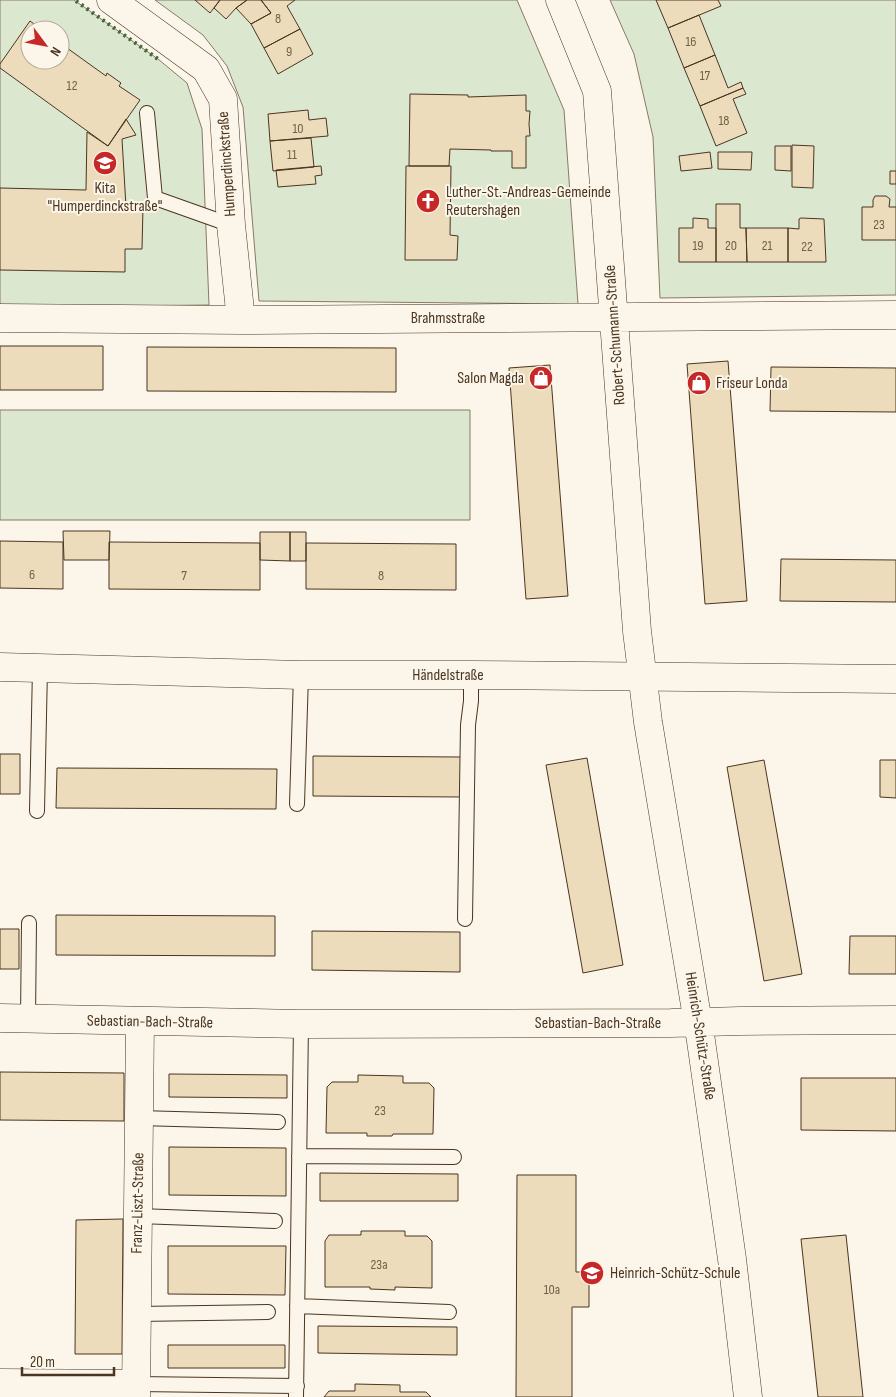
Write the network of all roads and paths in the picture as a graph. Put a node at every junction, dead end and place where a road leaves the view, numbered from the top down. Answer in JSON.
{"nodes":[{"id":1,"x":111,"y":0,"type":"edge"},
{"id":2,"x":560,"y":0,"type":"edge"},
{"id":3,"x":147,"y":113,"type":"dead end"},
{"id":4,"x":232,"y":225,"type":"junction"},
{"id":5,"x":896,"y":315,"type":"edge"},
{"id":6,"x":614,"y":317,"type":"junction"},
{"id":7,"x":0,"y":318,"type":"edge"},
{"id":8,"x":241,"y":320,"type":"junction"},
{"id":9,"x":0,"y":667,"type":"edge"},
{"id":10,"x":40,"y":668,"type":"junction"},
{"id":11,"x":471,"y":675,"type":"junction"},
{"id":12,"x":301,"y":676,"type":"junction"},
{"id":13,"x":642,"y":677,"type":"junction"},
{"id":14,"x":896,"y":679,"type":"edge"},
{"id":15,"x":297,"y":804,"type":"dead end"},
{"id":16,"x":37,"y":811,"type":"dead end"},
{"id":17,"x":465,"y":919,"type":"dead end"},
{"id":18,"x":29,"y":923,"type":"dead end"},
{"id":19,"x":0,"y":1018,"type":"edge"},
{"id":20,"x":28,"y":1019,"type":"junction"},
{"id":21,"x":896,"y":1020,"type":"edge"},
{"id":22,"x":140,"y":1022,"type":"junction"},
{"id":23,"x":698,"y":1022,"type":"junction"},
{"id":24,"x":301,"y":1024,"type":"junction"},
{"id":25,"x":139,"y":1118,"type":"junction"},
{"id":26,"x":278,"y":1122,"type":"dead end"},
{"id":27,"x":299,"y":1156,"type":"junction"},
{"id":28,"x":454,"y":1157,"type":"dead end"},
{"id":29,"x":138,"y":1216,"type":"junction"},
{"id":30,"x":275,"y":1221,"type":"dead end"},
{"id":31,"x":297,"y":1306,"type":"junction"},
{"id":32,"x":268,"y":1312,"type":"dead end"},
{"id":33,"x":449,"y":1312,"type":"dead end"},
{"id":34,"x":137,"y":1314,"type":"junction"},
{"id":35,"x":0,"y":1383,"type":"edge"},
{"id":36,"x":136,"y":1391,"type":"edge"},
{"id":37,"x":296,"y":1391,"type":"edge"},
{"id":38,"x":748,"y":1397,"type":"edge"}],
"edges":[{"from":1,"to":4,"type":"street","name":"Humperdinckstraße"},
{"from":2,"to":6,"type":"street","name":"Robert-Schumann-Straße"},
{"from":3,"to":4,"type":"lane"},
{"from":4,"to":8,"type":"street","name":"Humperdinckstraße"},
{"from":5,"to":6,"type":"street","name":"Brahmsstraße"},
{"from":6,"to":8,"type":"street","name":"Brahmsstraße"},
{"from":6,"to":13,"type":"street","name":"Robert-Schumann-Straße"},
{"from":7,"to":8,"type":"street","name":"Brahmsstraße"},
{"from":9,"to":10,"type":"street","name":"Händelstraße"},
{"from":10,"to":12,"type":"street","name":"Händelstraße"},
{"from":10,"to":16,"type":"lane"},
{"from":11,"to":12,"type":"street","name":"Händelstraße"},
{"from":11,"to":13,"type":"street","name":"Händelstraße"},
{"from":11,"to":17,"type":"lane"},
{"from":12,"to":15,"type":"lane"},
{"from":13,"to":14,"type":"street","name":"Händelstraße"},
{"from":13,"to":23,"type":"street","name":"Heinrich-Schütz-Straße"},
{"from":18,"to":20,"type":"lane"},
{"from":19,"to":20,"type":"street","name":"Sebastian-Bach-Straße"},
{"from":20,"to":22,"type":"street","name":"Sebastian-Bach-Straße"},
{"from":21,"to":23,"type":"street","name":"Sebastian-Bach-Straße"},
{"from":22,"to":24,"type":"street","name":"Sebastian-Bach-Straße"},
{"from":22,"to":25,"type":"street","name":"Franz-Liszt-Straße"},
{"from":23,"to":24,"type":"street","name":"Sebastian-Bach-Straße"},
{"from":23,"to":38,"type":"street","name":"Heinrich-Schütz-Straße"},
{"from":24,"to":27,"type":"lane"},
{"from":25,"to":26,"type":"lane"},
{"from":25,"to":29,"type":"street","name":"Franz-Liszt-Straße"},
{"from":27,"to":28,"type":"lane"},
{"from":27,"to":31,"type":"lane"},
{"from":29,"to":30,"type":"lane"},
{"from":29,"to":34,"type":"street","name":"Franz-Liszt-Straße"},
{"from":31,"to":33,"type":"lane"},
{"from":31,"to":37,"type":"lane"},
{"from":32,"to":34,"type":"lane"},
{"from":34,"to":36,"type":"street","name":"Franz-Liszt-Straße"},
{"from":35,"to":36,"type":"street"},
{"from":36,"to":37,"type":"lane"}]}
